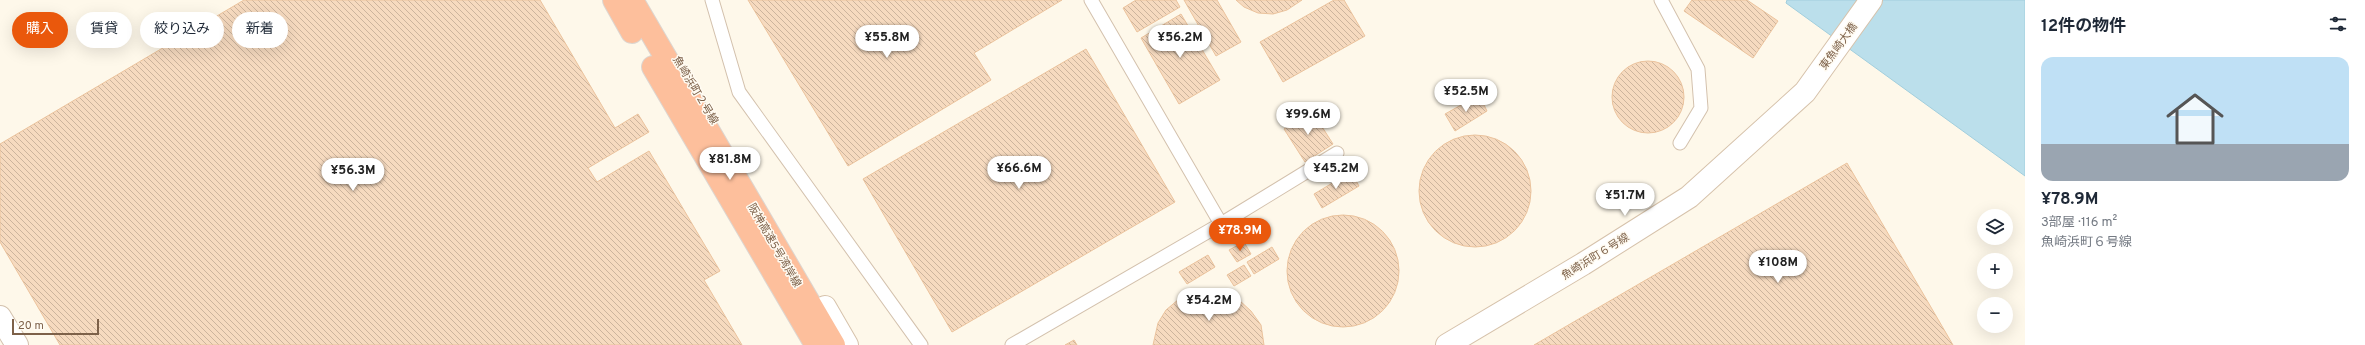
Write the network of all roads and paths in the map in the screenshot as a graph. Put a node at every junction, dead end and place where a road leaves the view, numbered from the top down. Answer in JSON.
{"nodes":[{"id":1,"x":614,"y":0,"type":"edge"},
{"id":2,"x":632,"y":0,"type":"edge"},
{"id":3,"x":643,"y":0,"type":"edge"},
{"id":4,"x":712,"y":0,"type":"edge"},
{"id":5,"x":1091,"y":0,"type":"edge"},
{"id":6,"x":1661,"y":0,"type":"edge"},
{"id":7,"x":1871,"y":0,"type":"edge"},
{"id":8,"x":1805,"y":92,"type":"joint"},
{"id":9,"x":1680,"y":143,"type":"dead end"},
{"id":10,"x":1337,"y":153,"type":"dead end"},
{"id":11,"x":1221,"y":224,"type":"junction"},
{"id":12,"x":0,"y":317,"type":"edge"},
{"id":13,"x":17,"y":345,"type":"edge"},
{"id":14,"x":816,"y":345,"type":"edge"},
{"id":15,"x":834,"y":345,"type":"edge"},
{"id":16,"x":847,"y":345,"type":"edge"},
{"id":17,"x":921,"y":345,"type":"edge"},
{"id":18,"x":1012,"y":345,"type":"edge"},
{"id":19,"x":1447,"y":345,"type":"edge"}],
"edges":[{"from":1,"to":14,"type":"highway","name":"阪神高速5号湾岸線"},
{"from":2,"to":15,"type":"highway","name":"阪神高速5号湾岸線"},
{"from":3,"to":16,"type":"street","name":"魚崎浜町２号線"},
{"from":4,"to":17,"type":"lane"},
{"from":5,"to":11,"type":"lane"},
{"from":6,"to":9,"type":"lane"},
{"from":7,"to":8,"type":"street","name":"東魚崎大橋"},
{"from":8,"to":19,"type":"street","name":"魚崎浜町６号線"},
{"from":10,"to":11,"type":"lane"},
{"from":11,"to":18,"type":"lane"},
{"from":12,"to":13,"type":"street"}]}
